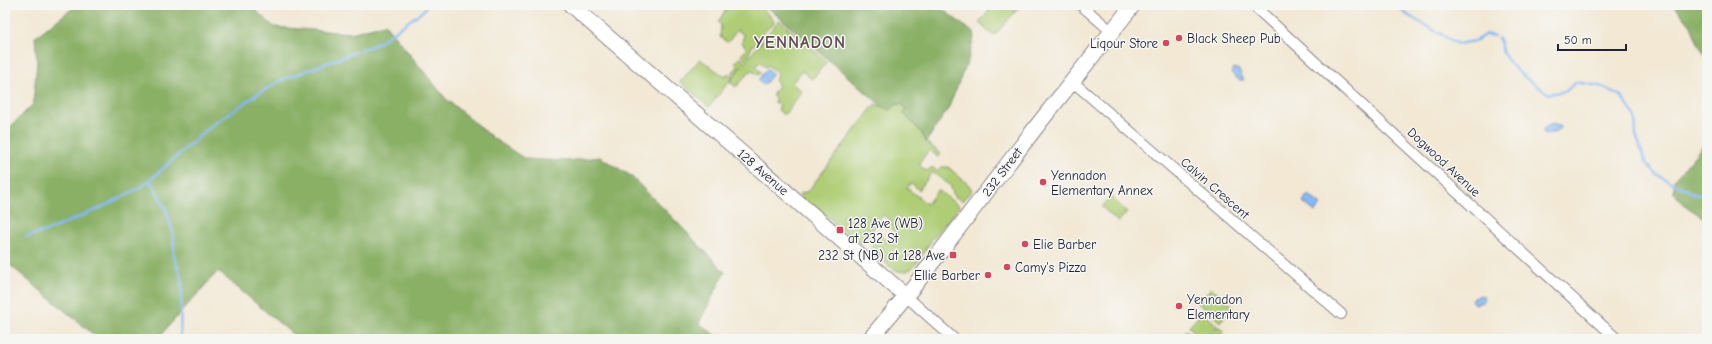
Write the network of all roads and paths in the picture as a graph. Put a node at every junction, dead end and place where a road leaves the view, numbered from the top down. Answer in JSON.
{"nodes":[{"id":1,"x":571,"y":5,"type":"edge"},
{"id":2,"x":1081,"y":5,"type":"edge"},
{"id":3,"x":1133,"y":5,"type":"edge"},
{"id":4,"x":1253,"y":5,"type":"edge"},
{"id":5,"x":1112,"y":32,"type":"junction"},
{"id":6,"x":1072,"y":81,"type":"junction"},
{"id":7,"x":906,"y":296,"type":"junction"},
{"id":8,"x":1341,"y":314,"type":"dead end"},
{"id":9,"x":870,"y":339,"type":"edge"},
{"id":10,"x":954,"y":339,"type":"edge"},
{"id":11,"x":1617,"y":339,"type":"edge"}],
"edges":[{"from":1,"to":7,"type":"street","name":"128 Avenue"},
{"from":2,"to":5,"type":"street"},
{"from":3,"to":5,"type":"street","name":"232 Street"},
{"from":4,"to":11,"type":"street","name":"Dogwood Avenue"},
{"from":5,"to":6,"type":"street","name":"232 Street"},
{"from":6,"to":7,"type":"street","name":"232 Street"},
{"from":6,"to":8,"type":"street","name":"Calvin Crescent"},
{"from":7,"to":9,"type":"street","name":"232 Street"},
{"from":7,"to":10,"type":"street","name":"128 Avenue"}]}
